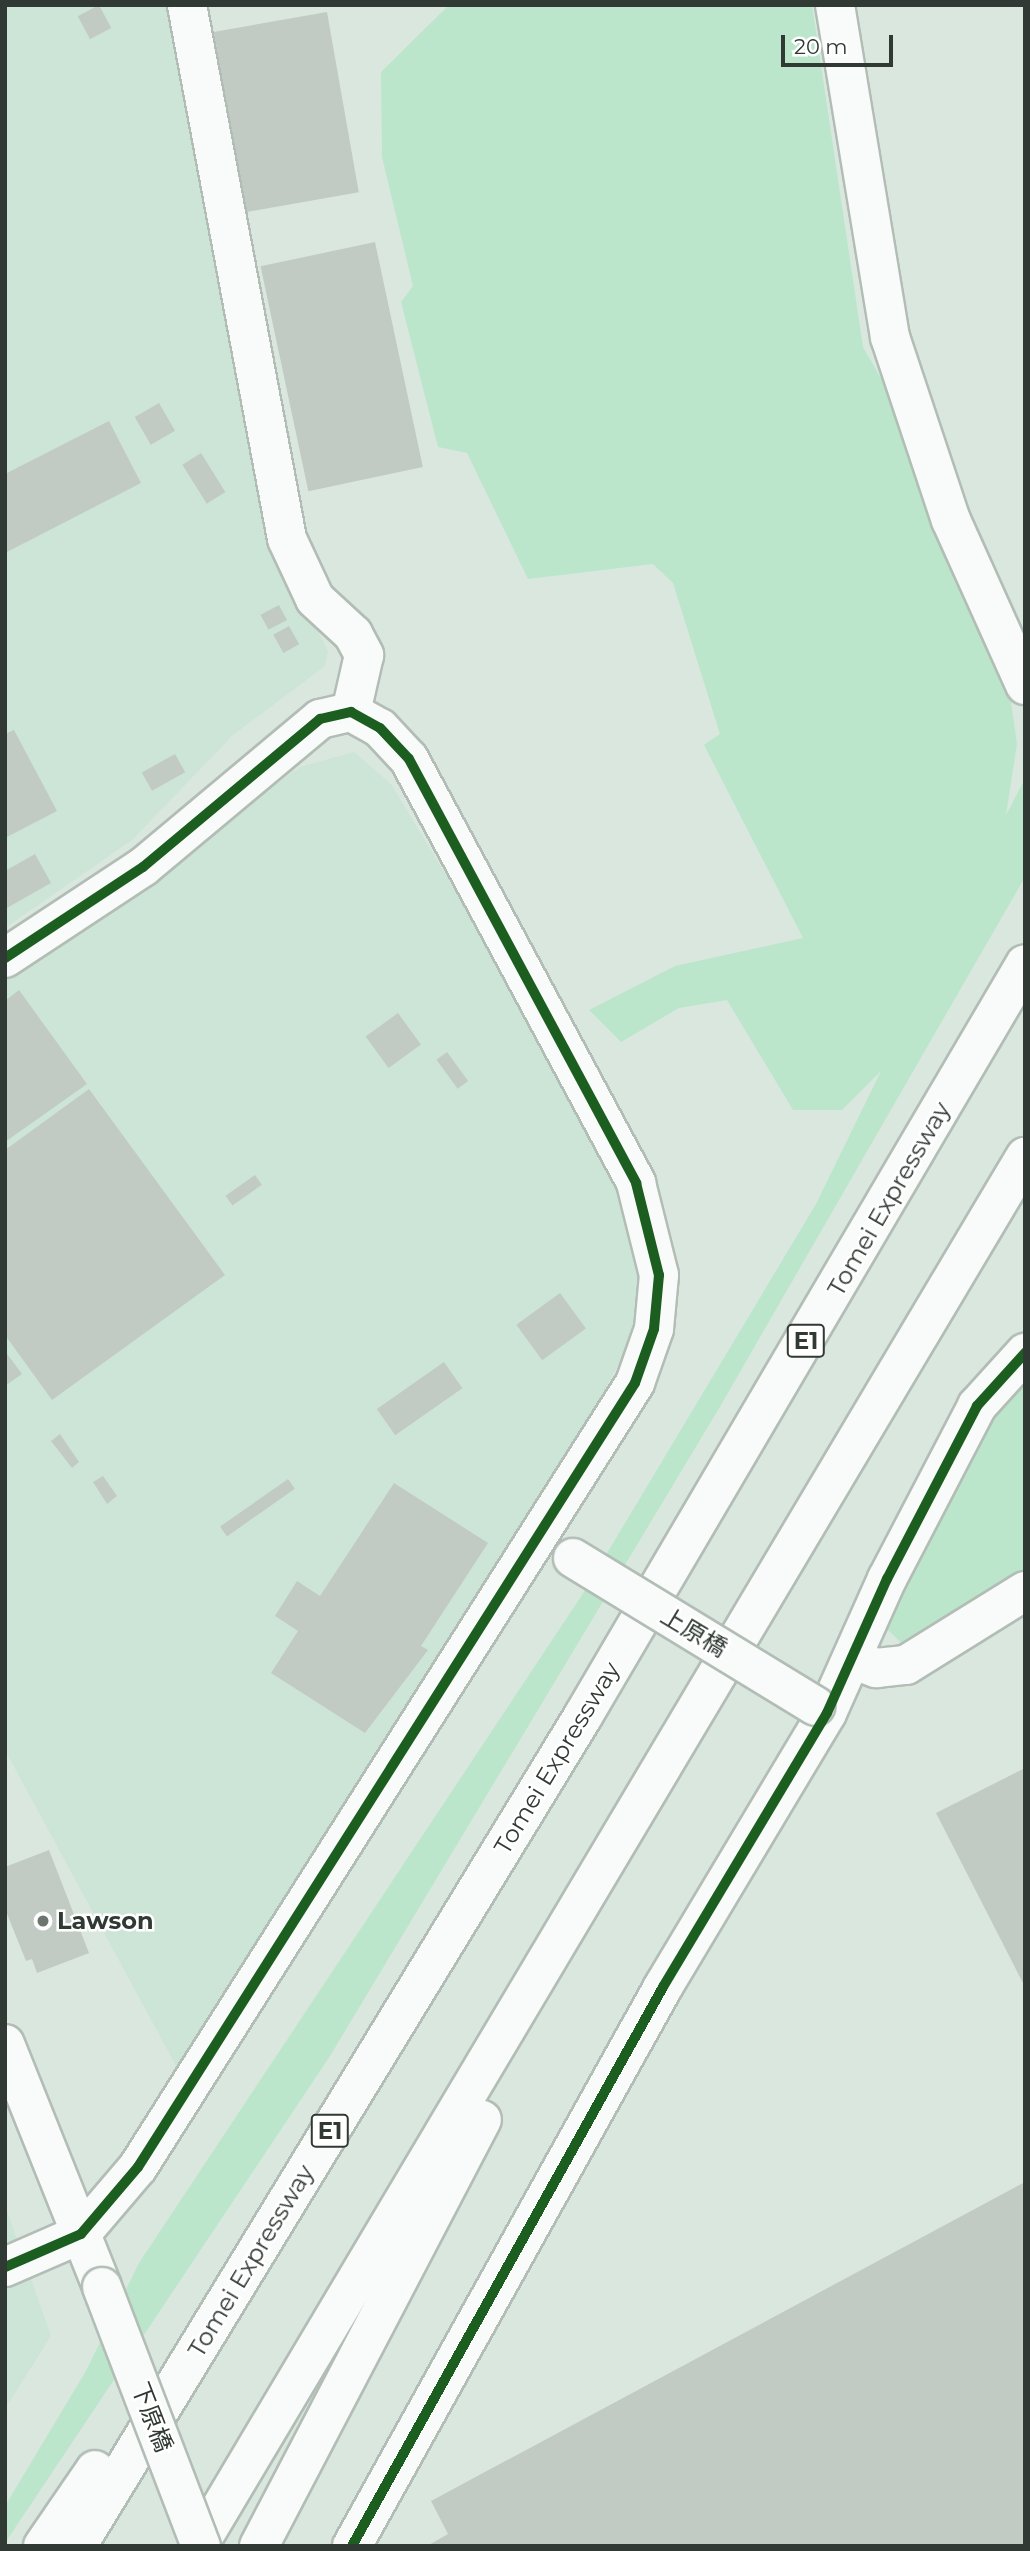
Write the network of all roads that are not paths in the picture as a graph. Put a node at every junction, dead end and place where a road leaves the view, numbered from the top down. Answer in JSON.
{"nodes":[{"id":1,"x":187,"y":5,"type":"edge"},
{"id":2,"x":835,"y":5,"type":"edge"},
{"id":3,"x":1025,"y":685,"type":"edge"},
{"id":4,"x":351,"y":712,"type":"junction"},
{"id":5,"x":5,"y":958,"type":"edge"},
{"id":6,"x":1025,"y":964,"type":"edge"},
{"id":7,"x":1025,"y":1157,"type":"edge"},
{"id":8,"x":1025,"y":1353,"type":"edge"},
{"id":9,"x":536,"y":1539,"type":"junction"},
{"id":10,"x":1025,"y":1591,"type":"edge"},
{"id":11,"x":852,"y":1659,"type":"junction"},
{"id":12,"x":822,"y":1710,"type":"junction"},
{"id":13,"x":583,"y":1716,"type":"junction"},
{"id":14,"x":679,"y":1746,"type":"junction"},
{"id":15,"x":5,"y":2044,"type":"edge"},
{"id":16,"x":80,"y":2234,"type":"junction"},
{"id":17,"x":5,"y":2267,"type":"edge"},
{"id":18,"x":43,"y":2546,"type":"edge"},
{"id":19,"x":77,"y":2546,"type":"edge"},
{"id":20,"x":200,"y":2546,"type":"edge"},
{"id":21,"x":259,"y":2546,"type":"edge"},
{"id":22,"x":352,"y":2546,"type":"edge"}],
"edges":[{"from":1,"to":4,"type":"main road"},
{"from":2,"to":3,"type":"main road"},
{"from":4,"to":5,"type":"main road"},
{"from":4,"to":9,"type":"main road"},
{"from":6,"to":13,"type":"main road","name":"Tomei Expressway","number":"E1"},
{"from":7,"to":14,"type":"main road"},
{"from":8,"to":11,"type":"main road"},
{"from":9,"to":12,"type":"main road","name":"上原橋","bridge":true},
{"from":9,"to":16,"type":"main road"},
{"from":10,"to":11,"type":"main road"},
{"from":11,"to":12,"type":"main road"},
{"from":12,"to":22,"type":"main road"},
{"from":13,"to":18,"type":"main road"},
{"from":13,"to":19,"type":"main road","name":"Tomei Expressway","number":"E1"},
{"from":14,"to":20,"type":"main road"},
{"from":14,"to":21,"type":"main road"},
{"from":15,"to":16,"type":"main road","name":"下原橋"},
{"from":16,"to":17,"type":"main road"},
{"from":16,"to":20,"type":"main road","name":"下原橋","bridge":true}]}
